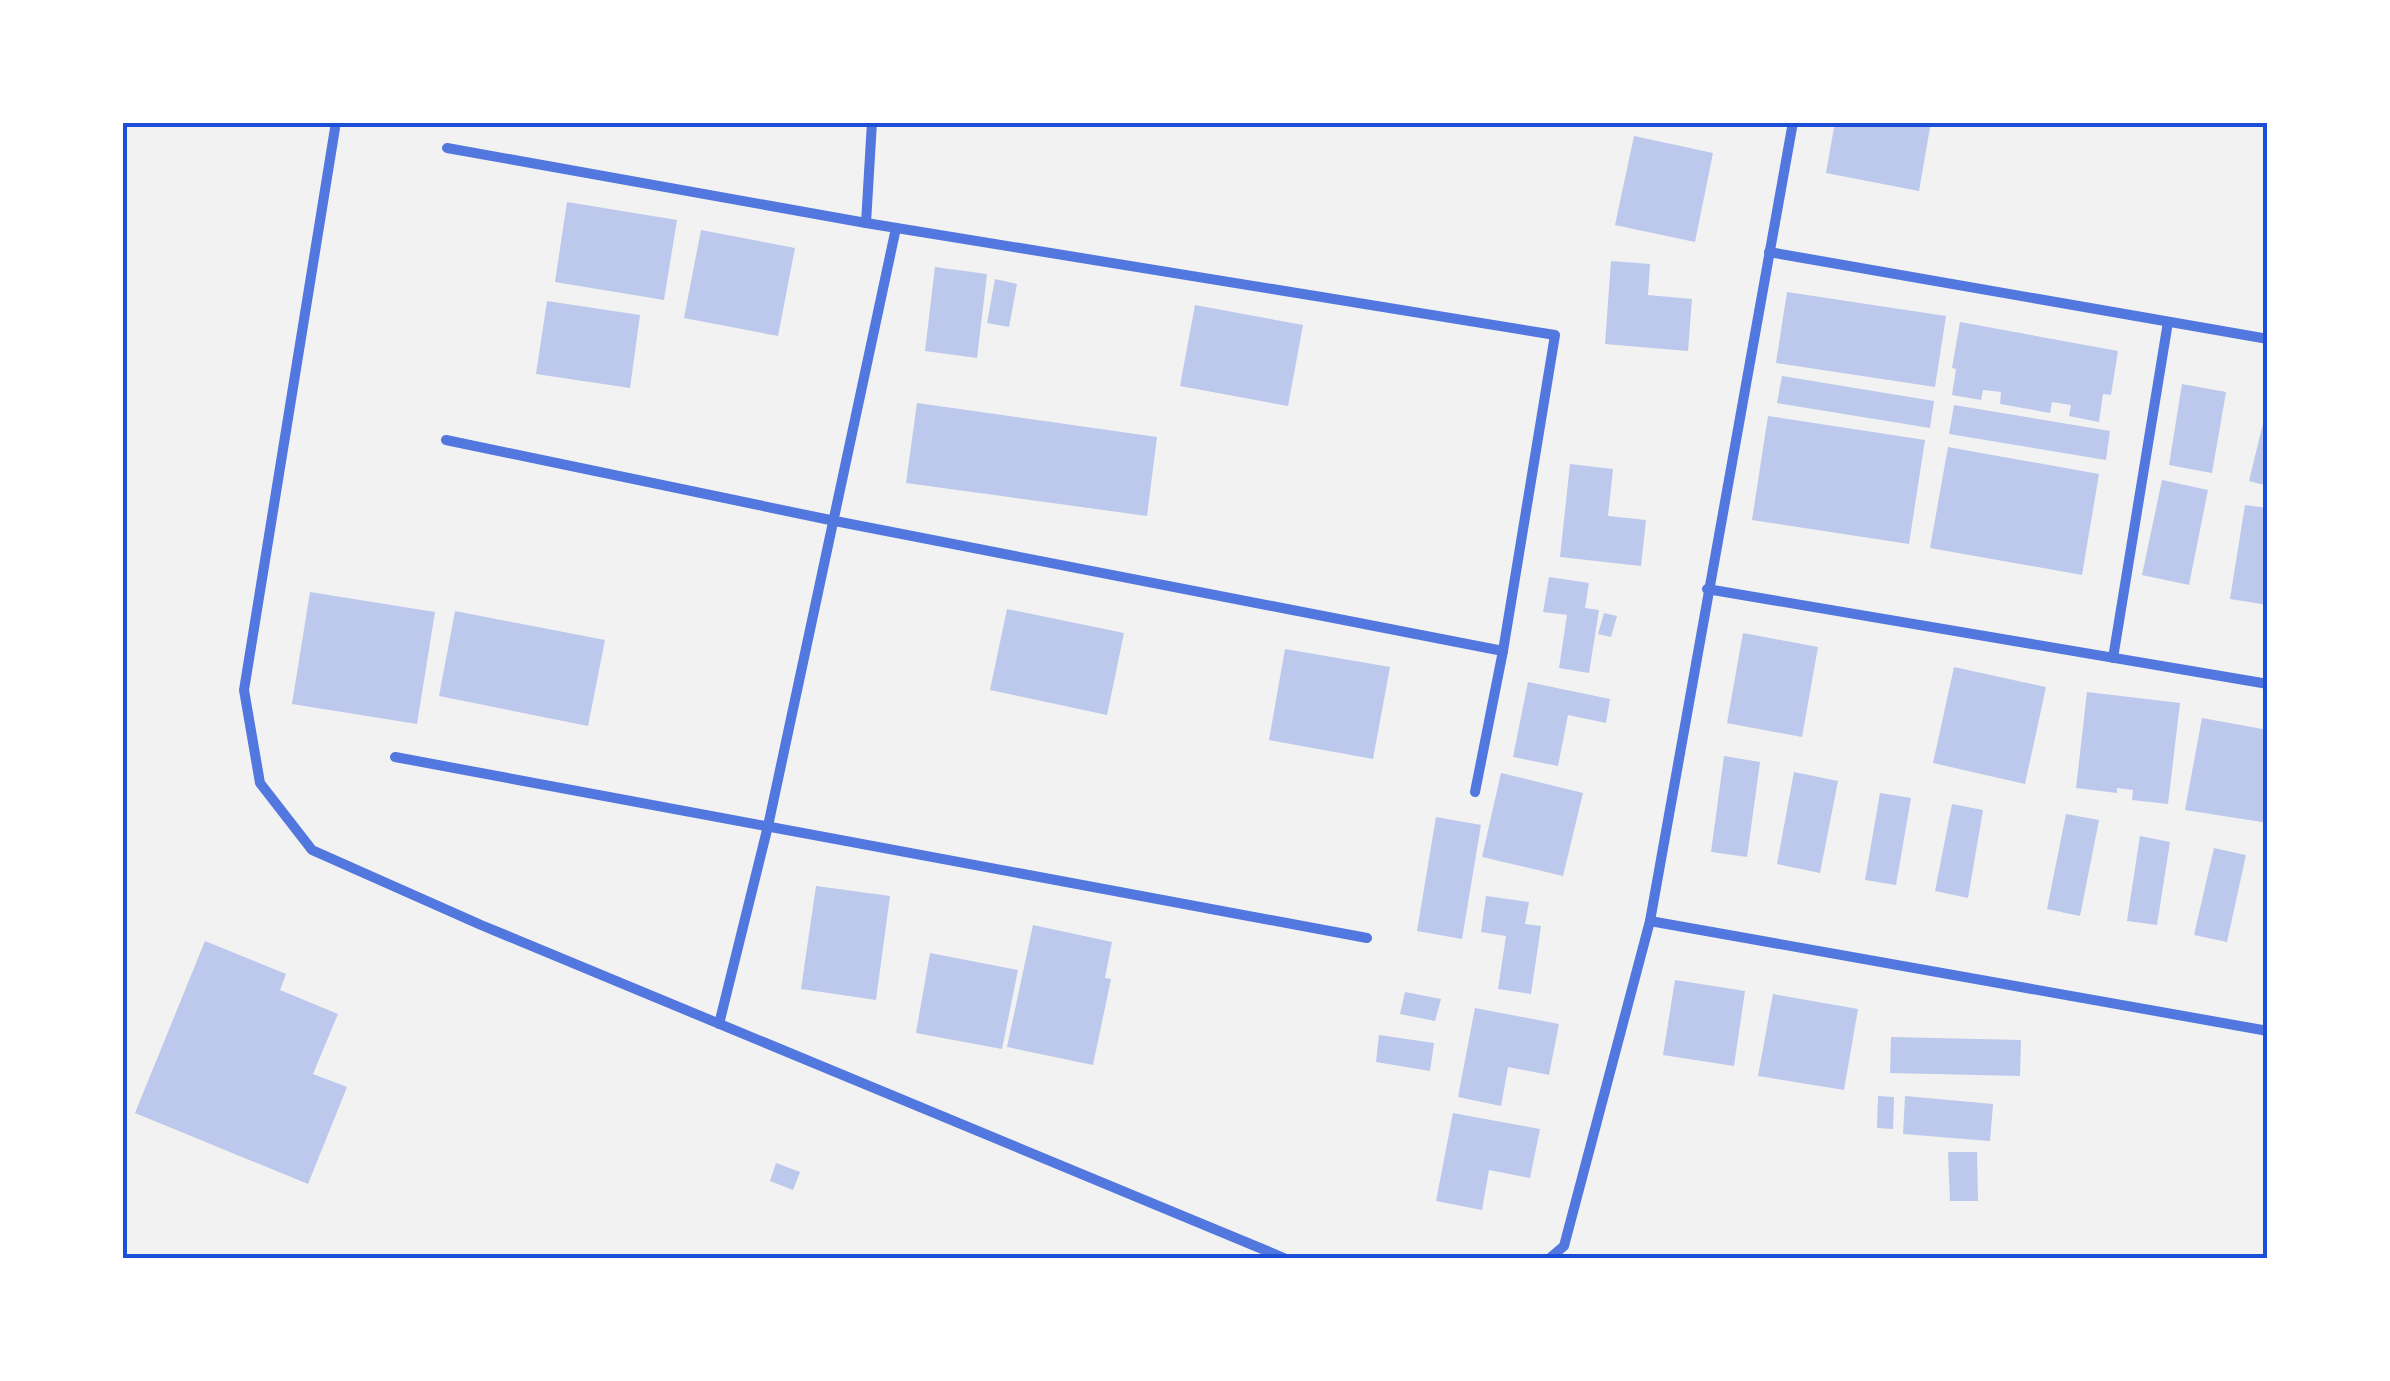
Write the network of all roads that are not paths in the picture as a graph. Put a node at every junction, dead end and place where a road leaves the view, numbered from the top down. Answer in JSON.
{"nodes":[{"id":1,"x":336,"y":122,"type":"edge"},
{"id":2,"x":872,"y":122,"type":"edge"},
{"id":3,"x":1793,"y":122,"type":"edge"},
{"id":4,"x":447,"y":148,"type":"dead end"},
{"id":5,"x":866,"y":223,"type":"junction"},
{"id":6,"x":896,"y":228,"type":"junction"},
{"id":7,"x":1769,"y":252,"type":"junction"},
{"id":8,"x":2168,"y":322,"type":"junction"},
{"id":9,"x":2268,"y":339,"type":"edge"},
{"id":10,"x":446,"y":440,"type":"dead end"},
{"id":11,"x":836,"y":521,"type":"junction"},
{"id":12,"x":1707,"y":589,"type":"junction"},
{"id":13,"x":1503,"y":651,"type":"junction"},
{"id":14,"x":2113,"y":658,"type":"junction"},
{"id":15,"x":2268,"y":684,"type":"edge"},
{"id":16,"x":396,"y":757,"type":"dead end"},
{"id":17,"x":1475,"y":792,"type":"dead end"},
{"id":18,"x":768,"y":826,"type":"junction"},
{"id":19,"x":1650,"y":920,"type":"junction"},
{"id":20,"x":1367,"y":938,"type":"dead end"},
{"id":21,"x":719,"y":1024,"type":"junction"},
{"id":22,"x":2268,"y":1031,"type":"edge"},
{"id":23,"x":1284,"y":1258,"type":"edge"},
{"id":24,"x":1550,"y":1258,"type":"edge"}],
"edges":[{"from":1,"to":21,"type":"street"},
{"from":2,"to":5,"type":"street"},
{"from":3,"to":7,"type":"street"},
{"from":4,"to":5,"type":"street"},
{"from":5,"to":6,"type":"street"},
{"from":6,"to":11,"type":"street"},
{"from":6,"to":13,"type":"street"},
{"from":7,"to":8,"type":"street"},
{"from":7,"to":12,"type":"street"},
{"from":8,"to":9,"type":"street"},
{"from":8,"to":14,"type":"street"},
{"from":10,"to":11,"type":"street"},
{"from":11,"to":13,"type":"street"},
{"from":11,"to":18,"type":"street"},
{"from":12,"to":14,"type":"street"},
{"from":12,"to":19,"type":"street"},
{"from":13,"to":17,"type":"street"},
{"from":14,"to":15,"type":"street"},
{"from":16,"to":18,"type":"street"},
{"from":18,"to":20,"type":"street"},
{"from":18,"to":21,"type":"street"},
{"from":19,"to":22,"type":"street"},
{"from":19,"to":24,"type":"street"},
{"from":21,"to":23,"type":"street"}]}
